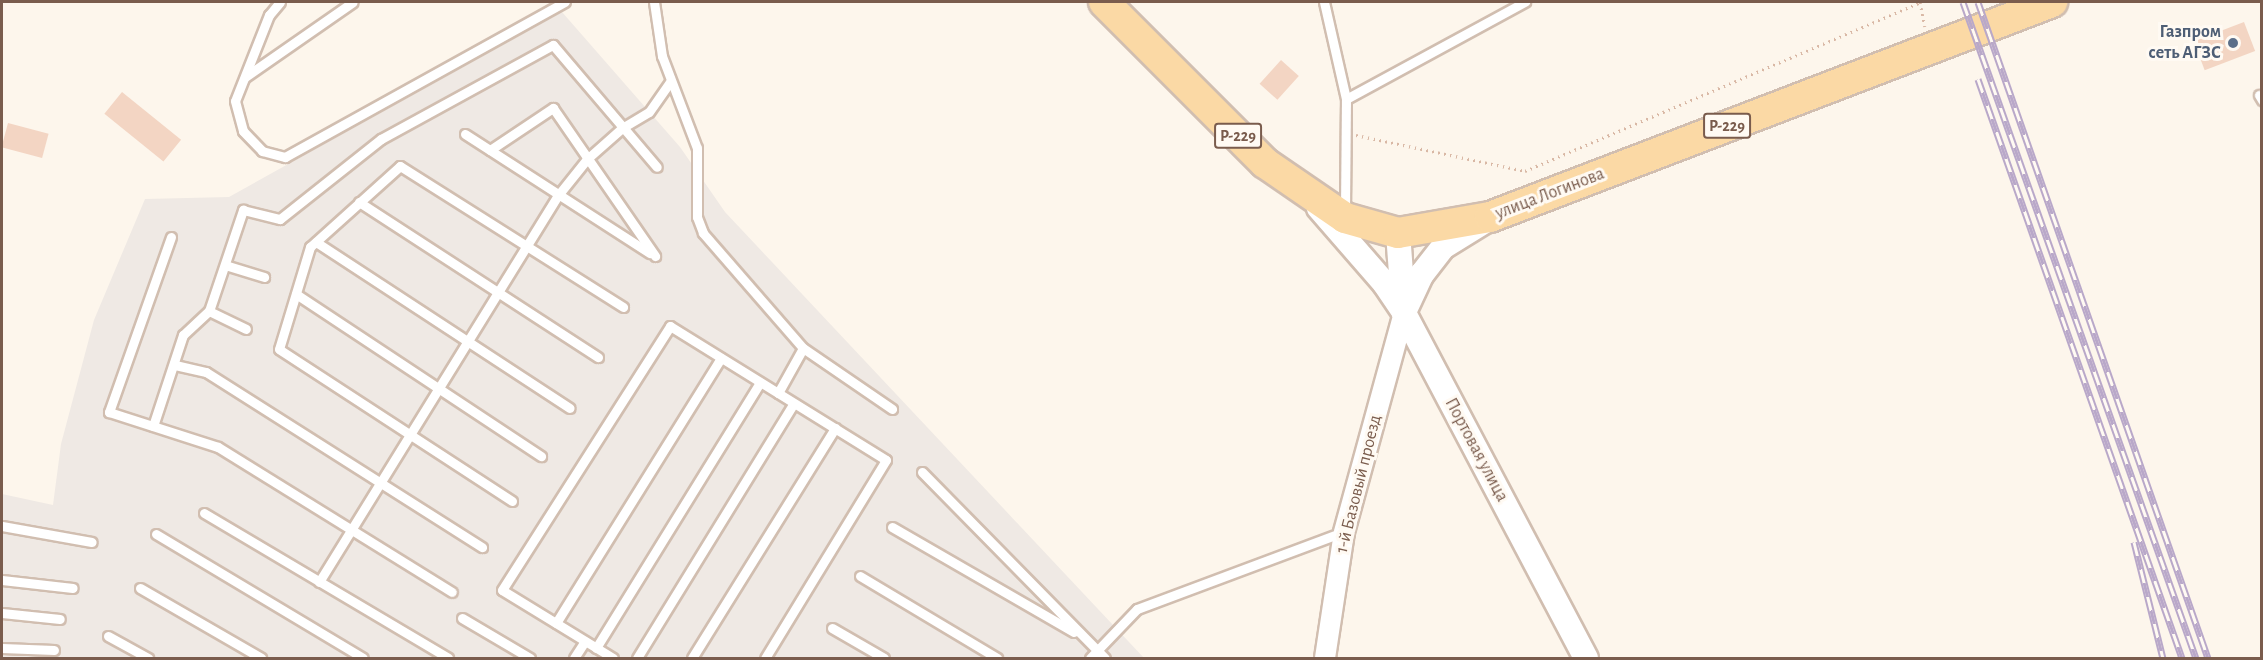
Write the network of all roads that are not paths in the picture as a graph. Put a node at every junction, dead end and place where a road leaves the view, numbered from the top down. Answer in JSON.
{"nodes":[{"id":1,"x":280,"y":2,"type":"edge"},
{"id":2,"x":353,"y":2,"type":"edge"},
{"id":3,"x":565,"y":2,"type":"edge"},
{"id":4,"x":654,"y":2,"type":"edge"},
{"id":5,"x":1104,"y":2,"type":"edge"},
{"id":6,"x":1323,"y":2,"type":"edge"},
{"id":7,"x":1525,"y":2,"type":"edge"},
{"id":8,"x":2052,"y":2,"type":"edge"},
{"id":9,"x":245,"y":77,"type":"junction"},
{"id":10,"x":670,"y":82,"type":"junction"},
{"id":11,"x":1346,"y":99,"type":"junction"},
{"id":12,"x":622,"y":128,"type":"junction"},
{"id":13,"x":465,"y":134,"type":"dead end"},
{"id":14,"x":490,"y":150,"type":"junction"},
{"id":15,"x":587,"y":159,"type":"junction"},
{"id":16,"x":657,"y":167,"type":"dead end"},
{"id":17,"x":558,"y":194,"type":"junction"},
{"id":18,"x":1308,"y":196,"type":"junction"},
{"id":19,"x":359,"y":202,"type":"junction"},
{"id":20,"x":1490,"y":217,"type":"junction"},
{"id":21,"x":1345,"y":218,"type":"junction"},
{"id":22,"x":1398,"y":233,"type":"junction"},
{"id":23,"x":171,"y":237,"type":"dead end"},
{"id":24,"x":316,"y":242,"type":"junction"},
{"id":25,"x":526,"y":246,"type":"junction"},
{"id":26,"x":225,"y":265,"type":"junction"},
{"id":27,"x":264,"y":277,"type":"dead end"},
{"id":28,"x":498,"y":292,"type":"junction"},
{"id":29,"x":296,"y":294,"type":"junction"},
{"id":30,"x":623,"y":307,"type":"dead end"},
{"id":31,"x":209,"y":311,"type":"junction"},
{"id":32,"x":1404,"y":313,"type":"junction"},
{"id":33,"x":246,"y":329,"type":"dead end"},
{"id":34,"x":468,"y":341,"type":"junction"},
{"id":35,"x":803,"y":348,"type":"junction"},
{"id":36,"x":598,"y":357,"type":"dead end"},
{"id":37,"x":721,"y":358,"type":"junction"},
{"id":38,"x":175,"y":365,"type":"junction"},
{"id":39,"x":760,"y":382,"type":"junction"},
{"id":40,"x":438,"y":388,"type":"junction"},
{"id":41,"x":778,"y":393,"type":"junction"},
{"id":42,"x":794,"y":403,"type":"junction"},
{"id":43,"x":570,"y":408,"type":"dead end"},
{"id":44,"x":892,"y":409,"type":"dead end"},
{"id":45,"x":153,"y":426,"type":"junction"},
{"id":46,"x":835,"y":428,"type":"junction"},
{"id":47,"x":410,"y":435,"type":"junction"},
{"id":48,"x":541,"y":456,"type":"dead end"},
{"id":49,"x":922,"y":472,"type":"dead end"},
{"id":50,"x":380,"y":483,"type":"junction"},
{"id":51,"x":512,"y":501,"type":"dead end"},
{"id":52,"x":204,"y":513,"type":"dead end"},
{"id":53,"x":2,"y":526,"type":"edge"},
{"id":54,"x":892,"y":527,"type":"dead end"},
{"id":55,"x":351,"y":529,"type":"junction"},
{"id":56,"x":1344,"y":532,"type":"junction"},
{"id":57,"x":156,"y":534,"type":"dead end"},
{"id":58,"x":92,"y":542,"type":"dead end"},
{"id":59,"x":482,"y":547,"type":"dead end"},
{"id":60,"x":860,"y":576,"type":"dead end"},
{"id":61,"x":2,"y":580,"type":"edge"},
{"id":62,"x":319,"y":582,"type":"junction"},
{"id":63,"x":73,"y":588,"type":"dead end"},
{"id":64,"x":140,"y":588,"type":"dead end"},
{"id":65,"x":452,"y":592,"type":"dead end"},
{"id":66,"x":2,"y":613,"type":"edge"},
{"id":67,"x":462,"y":618,"type":"dead end"},
{"id":68,"x":60,"y":619,"type":"dead end"},
{"id":69,"x":556,"y":623,"type":"junction"},
{"id":70,"x":832,"y":628,"type":"dead end"},
{"id":71,"x":108,"y":636,"type":"dead end"},
{"id":72,"x":1086,"y":639,"type":"junction"},
{"id":73,"x":585,"y":641,"type":"junction"},
{"id":74,"x":2,"y":648,"type":"edge"},
{"id":75,"x":596,"y":648,"type":"junction"},
{"id":76,"x":1096,"y":649,"type":"junction"},
{"id":77,"x":54,"y":650,"type":"dead end"},
{"id":78,"x":145,"y":658,"type":"edge"},
{"id":79,"x":261,"y":658,"type":"edge"},
{"id":80,"x":363,"y":658,"type":"edge"},
{"id":81,"x":448,"y":658,"type":"edge"},
{"id":82,"x":530,"y":658,"type":"edge"},
{"id":83,"x":574,"y":658,"type":"edge"},
{"id":84,"x":613,"y":658,"type":"edge"},
{"id":85,"x":637,"y":658,"type":"edge"},
{"id":86,"x":692,"y":658,"type":"edge"},
{"id":87,"x":765,"y":658,"type":"edge"},
{"id":88,"x":884,"y":658,"type":"edge"},
{"id":89,"x":997,"y":658,"type":"edge"},
{"id":90,"x":1090,"y":658,"type":"edge"},
{"id":91,"x":1105,"y":658,"type":"edge"},
{"id":92,"x":1325,"y":658,"type":"edge"},
{"id":93,"x":1586,"y":658,"type":"edge"}],
"edges":[{"from":1,"to":9,"type":"lane"},
{"from":2,"to":9,"type":"lane"},
{"from":3,"to":9,"type":"lane"},
{"from":4,"to":10,"type":"lane"},
{"from":5,"to":18,"type":"main road","name":"улица Логинова","number":"Р-229"},
{"from":6,"to":11,"type":"lane"},
{"from":7,"to":11,"type":"lane"},
{"from":8,"to":20,"type":"main road","name":"улица Логинова","number":"Р-229"},
{"from":10,"to":12,"type":"lane"},
{"from":10,"to":35,"type":"lane"},
{"from":11,"to":21,"type":"lane"},
{"from":12,"to":15,"type":"lane"},
{"from":12,"to":16,"type":"lane"},
{"from":12,"to":26,"type":"lane"},
{"from":13,"to":14,"type":"lane"},
{"from":14,"to":15,"type":"lane"},
{"from":14,"to":17,"type":"lane"},
{"from":15,"to":17,"type":"lane"},
{"from":15,"to":17,"type":"lane"},
{"from":17,"to":25,"type":"lane"},
{"from":18,"to":21,"type":"main road","name":"улица Логинова","number":"Р-229"},
{"from":18,"to":32,"type":"street"},
{"from":19,"to":24,"type":"lane"},
{"from":19,"to":25,"type":"lane"},
{"from":19,"to":28,"type":"lane"},
{"from":20,"to":22,"type":"main road","name":"улица Логинова","number":"Р-229"},
{"from":20,"to":32,"type":"street"},
{"from":21,"to":22,"type":"main road","name":"улица Логинова","number":"Р-229"},
{"from":22,"to":32,"type":"street","name":"Портовая улица"},
{"from":23,"to":45,"type":"lane"},
{"from":24,"to":29,"type":"lane"},
{"from":24,"to":34,"type":"lane"},
{"from":25,"to":28,"type":"lane"},
{"from":25,"to":30,"type":"lane"},
{"from":26,"to":27,"type":"lane"},
{"from":26,"to":31,"type":"lane"},
{"from":28,"to":34,"type":"lane"},
{"from":28,"to":36,"type":"lane"},
{"from":29,"to":40,"type":"lane"},
{"from":29,"to":47,"type":"lane"},
{"from":31,"to":33,"type":"lane"},
{"from":31,"to":38,"type":"lane"},
{"from":32,"to":56,"type":"street","name":"1-й Базовый проезд"},
{"from":32,"to":93,"type":"street","name":"Портовая улица"},
{"from":34,"to":40,"type":"lane"},
{"from":34,"to":43,"type":"lane"},
{"from":35,"to":41,"type":"lane"},
{"from":35,"to":44,"type":"lane"},
{"from":37,"to":39,"type":"lane"},
{"from":37,"to":69,"type":"lane"},
{"from":37,"to":69,"type":"lane"},
{"from":38,"to":45,"type":"lane"},
{"from":38,"to":50,"type":"lane"},
{"from":39,"to":41,"type":"lane"},
{"from":39,"to":75,"type":"lane"},
{"from":40,"to":47,"type":"lane"},
{"from":40,"to":48,"type":"lane"},
{"from":41,"to":42,"type":"lane"},
{"from":42,"to":46,"type":"lane"},
{"from":42,"to":85,"type":"lane"},
{"from":45,"to":55,"type":"lane"},
{"from":46,"to":86,"type":"lane"},
{"from":46,"to":87,"type":"lane"},
{"from":47,"to":50,"type":"lane"},
{"from":47,"to":51,"type":"lane"},
{"from":49,"to":72,"type":"lane"},
{"from":50,"to":55,"type":"lane"},
{"from":50,"to":59,"type":"lane"},
{"from":52,"to":62,"type":"lane"},
{"from":53,"to":58,"type":"lane"},
{"from":54,"to":72,"type":"lane"},
{"from":55,"to":62,"type":"lane"},
{"from":55,"to":65,"type":"lane"},
{"from":56,"to":76,"type":"lane"},
{"from":56,"to":92,"type":"street","name":"1-й Базовый проезд"},
{"from":57,"to":80,"type":"lane"},
{"from":60,"to":89,"type":"lane"},
{"from":61,"to":63,"type":"lane"},
{"from":62,"to":81,"type":"lane"},
{"from":64,"to":79,"type":"lane"},
{"from":66,"to":68,"type":"lane"},
{"from":67,"to":82,"type":"lane"},
{"from":69,"to":73,"type":"lane"},
{"from":70,"to":88,"type":"lane"},
{"from":71,"to":78,"type":"lane"},
{"from":72,"to":76,"type":"lane"},
{"from":73,"to":75,"type":"lane"},
{"from":73,"to":83,"type":"lane"},
{"from":74,"to":77,"type":"lane"},
{"from":75,"to":84,"type":"lane"},
{"from":76,"to":90,"type":"lane"},
{"from":76,"to":91,"type":"lane"}]}
